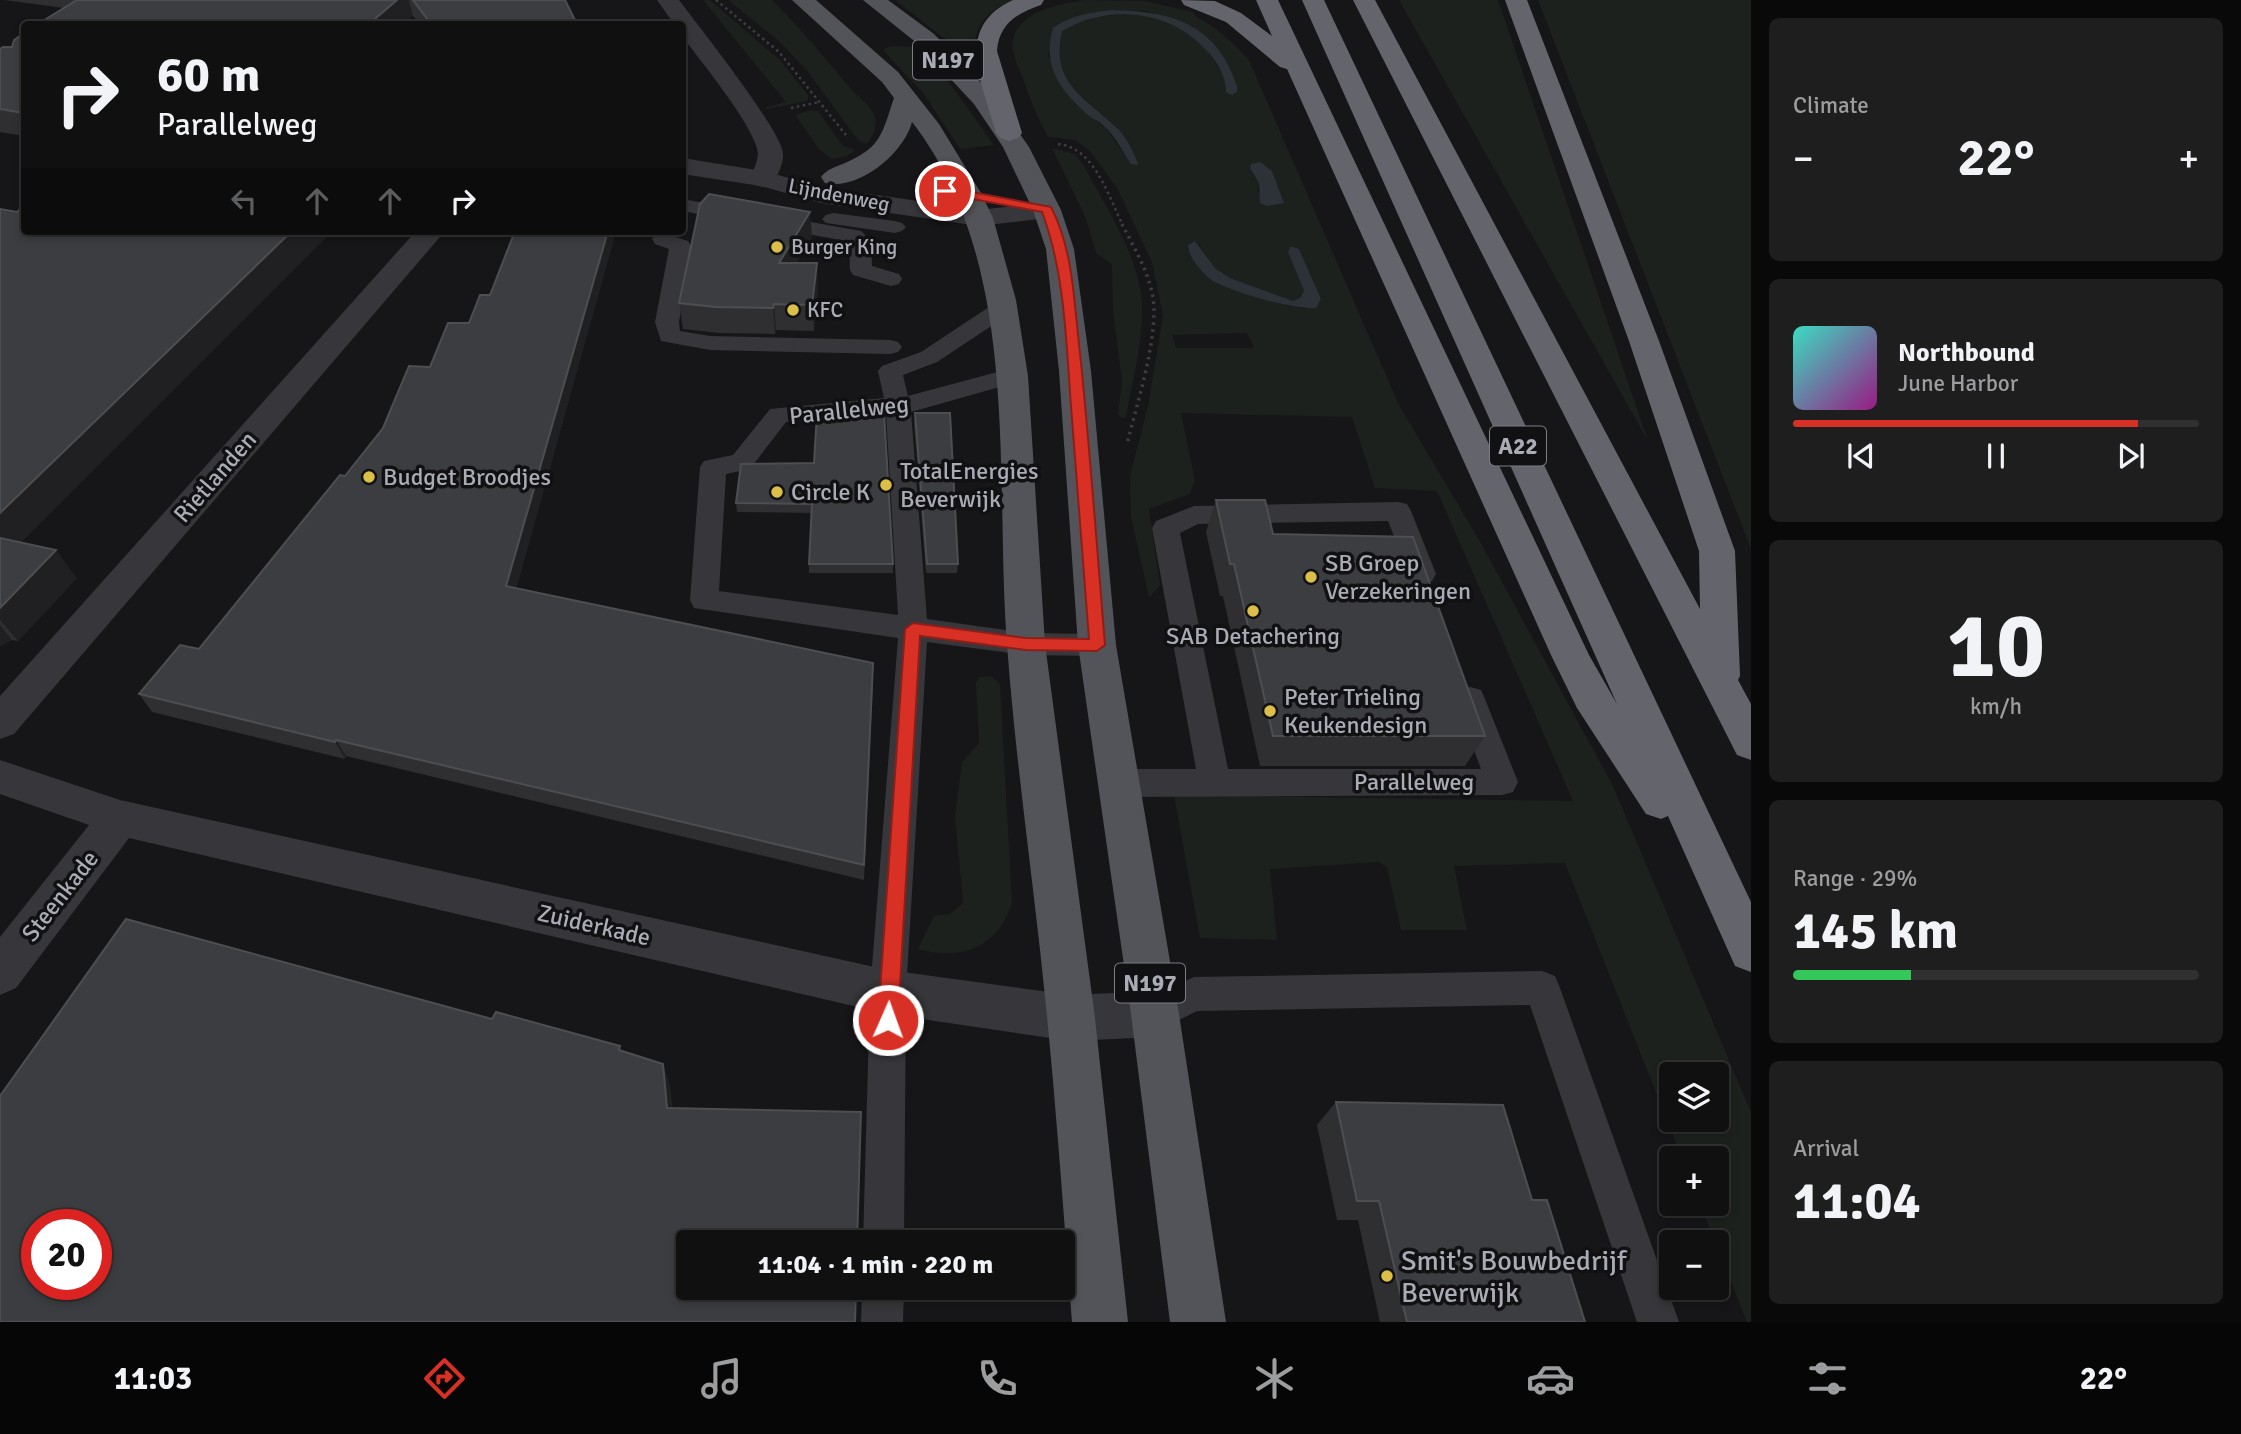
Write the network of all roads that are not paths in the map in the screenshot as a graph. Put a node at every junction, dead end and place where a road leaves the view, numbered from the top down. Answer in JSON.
{"nodes":[{"id":1,"x":668,"y":0,"type":"edge"},
{"id":2,"x":803,"y":0,"type":"edge"},
{"id":3,"x":874,"y":0,"type":"edge"},
{"id":4,"x":1033,"y":0,"type":"edge"},
{"id":5,"x":1192,"y":0,"type":"edge"},
{"id":6,"x":1267,"y":0,"type":"edge"},
{"id":7,"x":1313,"y":0,"type":"edge"},
{"id":8,"x":1364,"y":0,"type":"edge"},
{"id":9,"x":1516,"y":0,"type":"edge"},
{"id":10,"x":683,"y":21,"type":"edge"},
{"id":11,"x":686,"y":25,"type":"edge"},
{"id":12,"x":1300,"y":73,"type":"junction"},
{"id":13,"x":907,"y":96,"type":"junction"},
{"id":14,"x":1009,"y":134,"type":"junction"},
{"id":15,"x":686,"y":167,"type":"edge"},
{"id":16,"x":834,"y":177,"type":"junction"},
{"id":17,"x":763,"y":179,"type":"junction"},
{"id":18,"x":686,"y":198,"type":"edge"},
{"id":19,"x":686,"y":206,"type":"edge"},
{"id":20,"x":974,"y":206,"type":"junction"},
{"id":21,"x":1047,"y":210,"type":"junction"},
{"id":22,"x":895,"y":227,"type":"dead end"},
{"id":23,"x":427,"y":235,"type":"edge"},
{"id":24,"x":663,"y":239,"type":"dead end"},
{"id":25,"x":891,"y":279,"type":"dead end"},
{"id":26,"x":1003,"y":308,"type":"junction"},
{"id":27,"x":890,"y":359,"type":"junction"},
{"id":28,"x":1012,"y":376,"type":"junction"},
{"id":29,"x":781,"y":388,"type":"dead end"},
{"id":30,"x":898,"y":405,"type":"junction"},
{"id":31,"x":779,"y":415,"type":"junction"},
{"id":32,"x":1433,"y":601,"type":"edge"},
{"id":33,"x":913,"y":629,"type":"junction"},
{"id":34,"x":1026,"y":644,"type":"junction"},
{"id":35,"x":1097,"y":645,"type":"junction"},
{"id":36,"x":1463,"y":679,"type":"edge"},
{"id":37,"x":1721,"y":685,"type":"junction"},
{"id":38,"x":0,"y":723,"type":"edge"},
{"id":39,"x":1751,"y":743,"type":"edge"},
{"id":40,"x":0,"y":777,"type":"edge"},
{"id":41,"x":1214,"y":782,"type":"junction"},
{"id":42,"x":1119,"y":783,"type":"junction"},
{"id":43,"x":120,"y":818,"type":"junction"},
{"id":44,"x":1724,"y":892,"type":"junction"},
{"id":45,"x":1751,"y":951,"type":"edge"},
{"id":46,"x":0,"y":973,"type":"edge"},
{"id":47,"x":888,"y":992,"type":"junction"},
{"id":48,"x":1175,"y":1004,"type":"junction"},
{"id":49,"x":1071,"y":1018,"type":"junction"},
{"id":50,"x":883,"y":1230,"type":"edge"},
{"id":51,"x":883,"y":1300,"type":"edge"},
{"id":52,"x":882,"y":1322,"type":"edge"},
{"id":53,"x":1100,"y":1322,"type":"edge"},
{"id":54,"x":1198,"y":1322,"type":"edge"},
{"id":55,"x":1658,"y":1322,"type":"edge"}],
"edges":[{"from":1,"to":10,"type":"street"},
{"from":2,"to":13,"type":"main road","number":"N197"},
{"from":3,"to":14,"type":"main road","number":"N197"},
{"from":4,"to":14,"type":"highway"},
{"from":5,"to":12,"type":"highway","number":"A22"},
{"from":6,"to":12,"type":"highway","number":"A22"},
{"from":7,"to":44,"type":"highway","number":"A22"},
{"from":8,"to":37,"type":"highway","number":"A22"},
{"from":9,"to":37,"type":"highway","number":"A22"},
{"from":11,"to":17,"type":"street"},
{"from":12,"to":44,"type":"highway","number":"A22"},
{"from":13,"to":16,"type":"main road"},
{"from":13,"to":20,"type":"main road","number":"N197"},
{"from":14,"to":21,"type":"main road","number":"N197"},
{"from":15,"to":17,"type":"street","name":"Lijndenweg"},
{"from":16,"to":17,"type":"street","name":"Lijndenweg"},
{"from":16,"to":20,"type":"street","name":"Lijndenweg"},
{"from":17,"to":20,"type":"street","name":"Lijndenweg"},
{"from":18,"to":22,"type":"lane"},
{"from":19,"to":25,"type":"lane"},
{"from":20,"to":21,"type":"street","name":"Lijndenweg"},
{"from":20,"to":26,"type":"main road","number":"N197"},
{"from":21,"to":35,"type":"main road","number":"N197"},
{"from":23,"to":38,"type":"street","name":"Rietlanden"},
{"from":24,"to":27,"type":"lane"},
{"from":26,"to":27,"type":"lane"},
{"from":26,"to":28,"type":"main road","number":"N197"},
{"from":27,"to":30,"type":"lane"},
{"from":28,"to":30,"type":"lane","name":"Parallelweg"},
{"from":28,"to":34,"type":"main road","number":"N197"},
{"from":29,"to":31,"type":"lane"},
{"from":30,"to":31,"type":"lane","name":"Parallelweg"},
{"from":30,"to":33,"type":"lane"},
{"from":31,"to":33,"type":"lane","name":"Parallelweg"},
{"from":32,"to":41,"type":"lane"},
{"from":33,"to":34,"type":"lane","name":"Parallelweg"},
{"from":33,"to":47,"type":"lane"},
{"from":34,"to":35,"type":"lane","name":"Parallelweg"},
{"from":34,"to":49,"type":"main road","number":"N197"},
{"from":35,"to":42,"type":"main road","number":"N197"},
{"from":36,"to":41,"type":"lane","name":"Parallelweg"},
{"from":37,"to":39,"type":"highway","number":"A22"},
{"from":40,"to":43,"type":"street","name":"Zuiderkade"},
{"from":41,"to":42,"type":"lane","name":"Parallelweg"},
{"from":42,"to":48,"type":"main road","number":"N197"},
{"from":43,"to":46,"type":"street","name":"Steenkade"},
{"from":43,"to":47,"type":"street","name":"Zuiderkade"},
{"from":44,"to":45,"type":"highway","number":"A22"},
{"from":47,"to":49,"type":"street","name":"Zuiderkade"},
{"from":47,"to":50,"type":"lane"},
{"from":48,"to":49,"type":"street","name":"Zuiderkade"},
{"from":48,"to":54,"type":"main road","number":"N197"},
{"from":48,"to":55,"type":"lane"},
{"from":49,"to":53,"type":"main road","number":"N197"},
{"from":51,"to":52,"type":"lane"}]}
